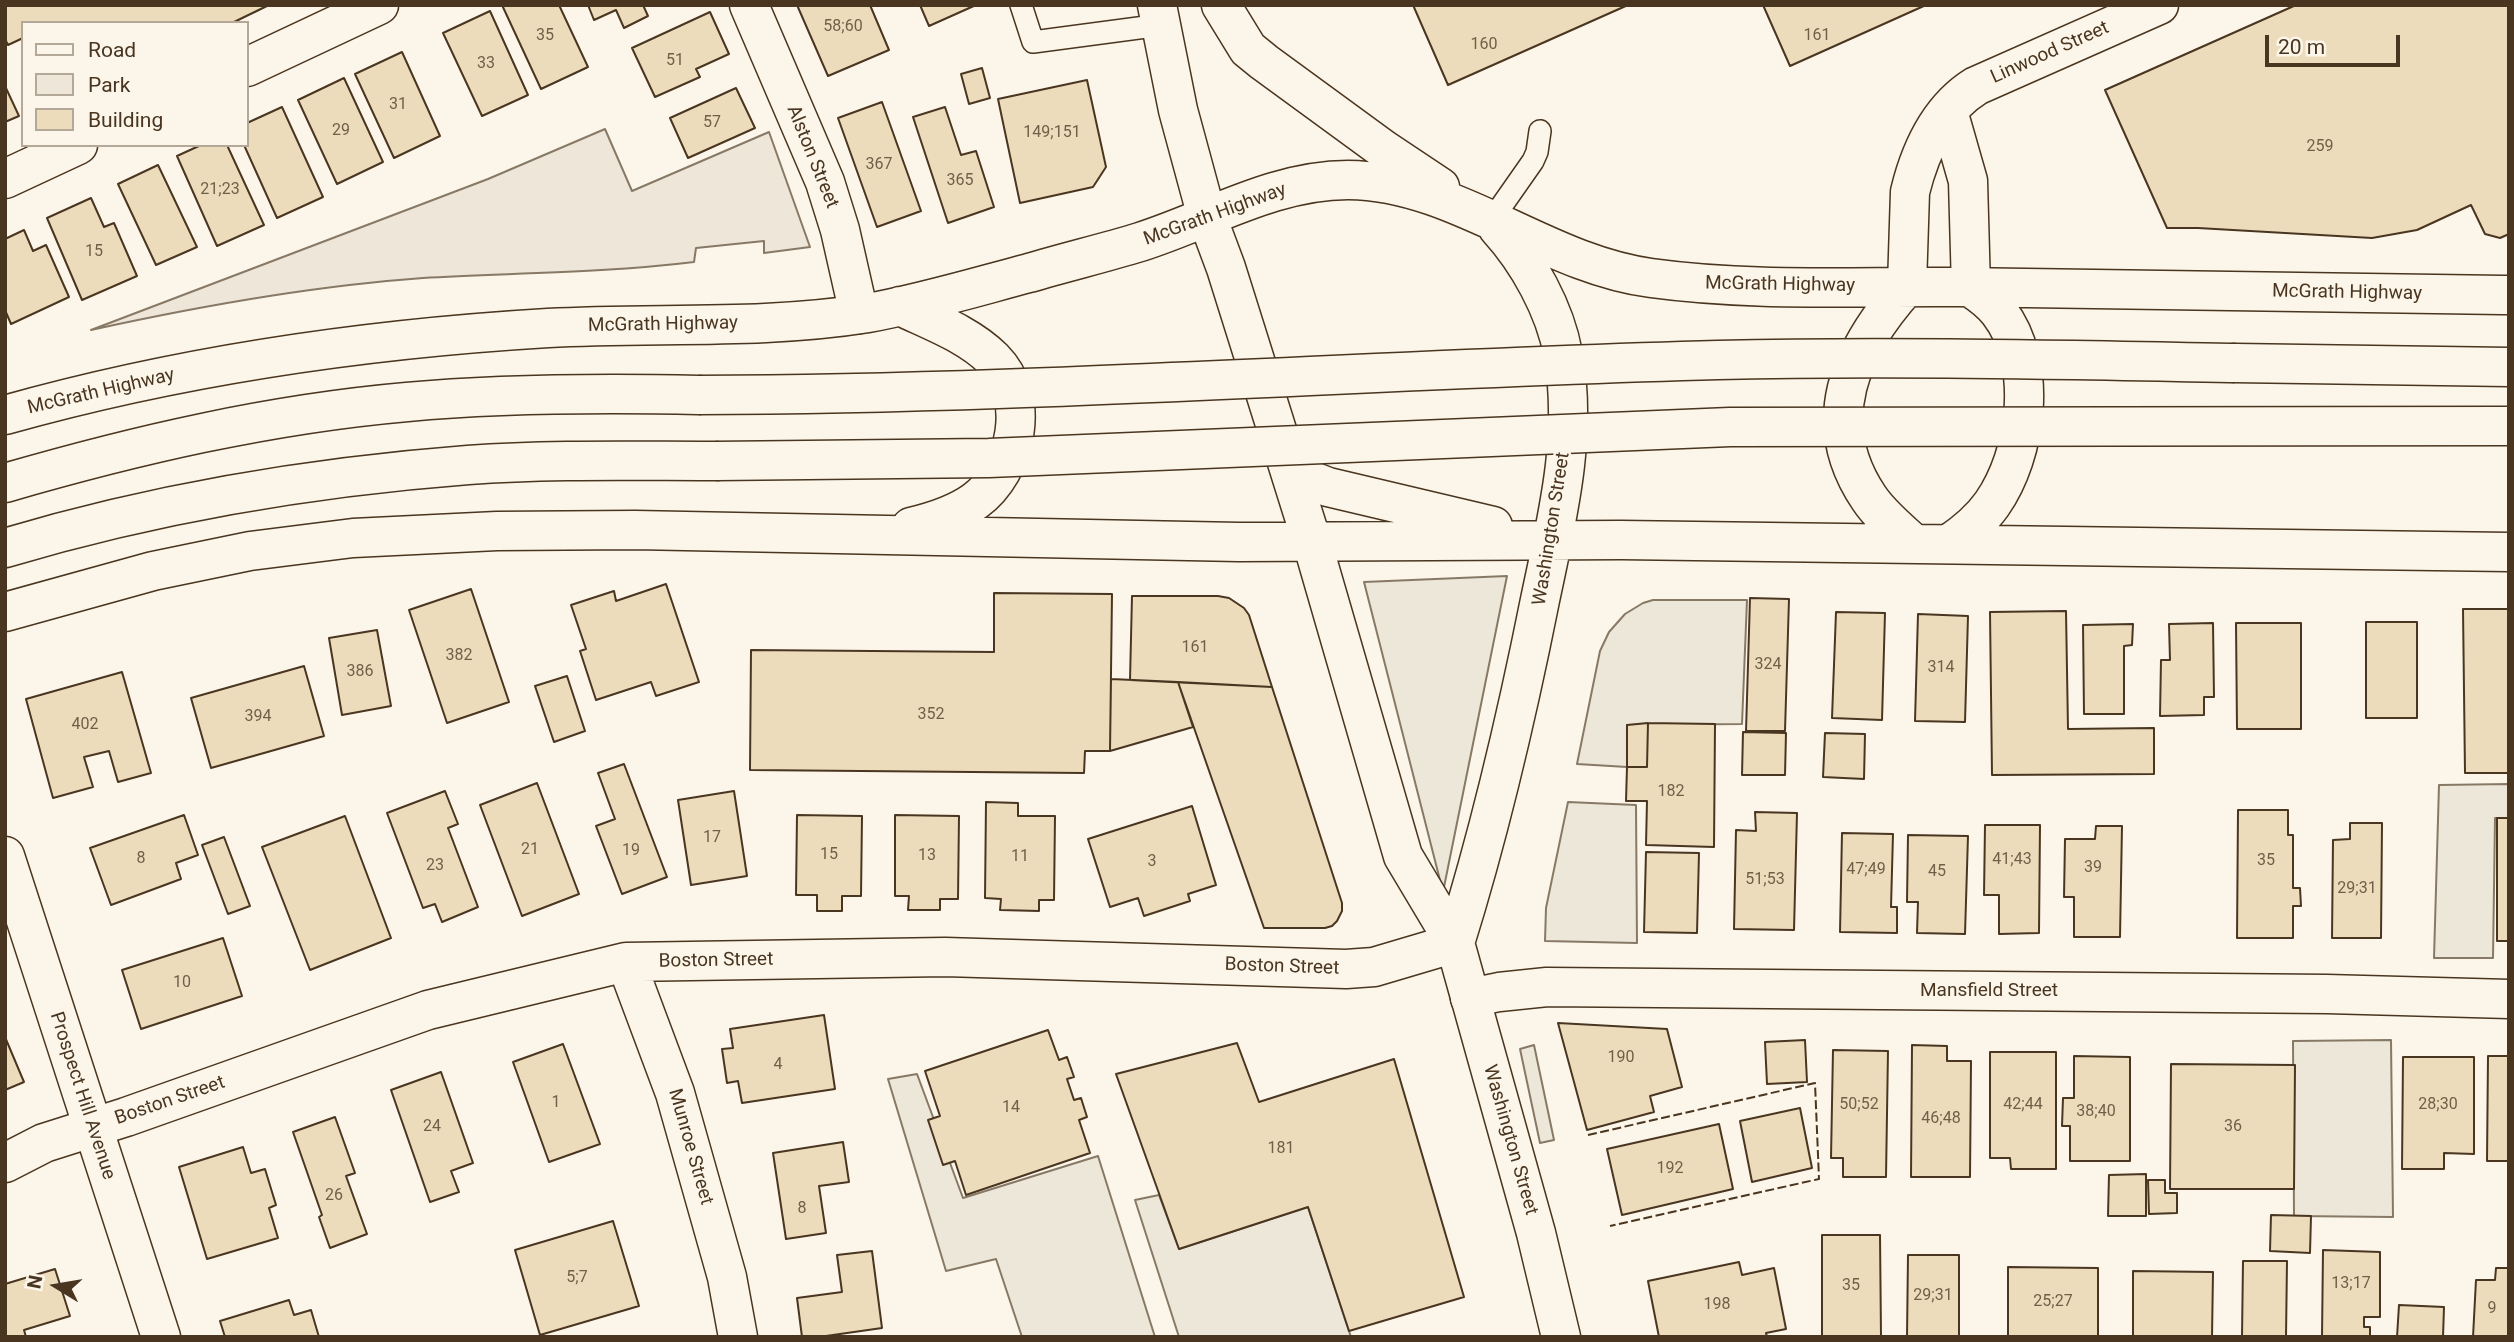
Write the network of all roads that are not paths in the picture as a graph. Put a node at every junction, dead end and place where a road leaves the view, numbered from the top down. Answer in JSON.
{"nodes":[{"id":1,"x":379,"y":5,"type":"edge"},
{"id":2,"x":749,"y":5,"type":"edge"},
{"id":3,"x":1021,"y":5,"type":"edge"},
{"id":4,"x":1221,"y":5,"type":"edge"},
{"id":5,"x":2159,"y":5,"type":"edge"},
{"id":6,"x":1159,"y":15,"type":"edge"},
{"id":7,"x":248,"y":67,"type":"edge"},
{"id":8,"x":1948,"y":111,"type":"junction"},
{"id":9,"x":1540,"y":131,"type":"dead end"},
{"id":10,"x":71,"y":147,"type":"edge"},
{"id":11,"x":5,"y":179,"type":"edge"},
{"id":12,"x":1207,"y":217,"type":"junction"},
{"id":13,"x":1491,"y":221,"type":"junction"},
{"id":14,"x":1907,"y":286,"type":"junction"},
{"id":15,"x":1971,"y":288,"type":"junction"},
{"id":16,"x":2509,"y":295,"type":"edge"},
{"id":17,"x":900,"y":306,"type":"junction"},
{"id":18,"x":859,"y":314,"type":"junction"},
{"id":19,"x":2509,"y":367,"type":"edge"},
{"id":20,"x":5,"y":415,"type":"edge"},
{"id":21,"x":2509,"y":426,"type":"edge"},
{"id":22,"x":1287,"y":462,"type":"junction"},
{"id":23,"x":5,"y":482,"type":"edge"},
{"id":24,"x":975,"y":501,"type":"junction"},
{"id":25,"x":853,"y":534,"type":"junction"},
{"id":26,"x":1553,"y":540,"type":"junction"},
{"id":27,"x":1312,"y":542,"type":"junction"},
{"id":28,"x":1931,"y":544,"type":"junction"},
{"id":29,"x":5,"y":548,"type":"edge"},
{"id":30,"x":2509,"y":552,"type":"edge"},
{"id":31,"x":5,"y":612,"type":"edge"},
{"id":32,"x":5,"y":856,"type":"edge"},
{"id":33,"x":1455,"y":943,"type":"junction"},
{"id":34,"x":626,"y":962,"type":"junction"},
{"id":35,"x":1470,"y":998,"type":"junction"},
{"id":36,"x":2509,"y":999,"type":"edge"},
{"id":37,"x":92,"y":1128,"type":"junction"},
{"id":38,"x":5,"y":1163,"type":"edge"},
{"id":39,"x":161,"y":1337,"type":"edge"},
{"id":40,"x":738,"y":1337,"type":"edge"},
{"id":41,"x":1562,"y":1337,"type":"edge"}],
"edges":[{"from":1,"to":7,"type":"main road"},
{"from":2,"to":18,"type":"main road","name":"Alston Street"},
{"from":3,"to":6,"type":"lane"},
{"from":4,"to":13,"type":"main road","name":"Washington Street"},
{"from":5,"to":8,"type":"main road","name":"Linwood Street"},
{"from":6,"to":12,"type":"main road","name":"Washington Street"},
{"from":8,"to":14,"type":"main road","name":"Linwood Street"},
{"from":8,"to":15,"type":"main road"},
{"from":9,"to":13,"type":"lane"},
{"from":10,"to":11,"type":"main road"},
{"from":12,"to":13,"type":"main road","name":"McGrath Highway"},
{"from":12,"to":17,"type":"main road","name":"McGrath Highway"},
{"from":12,"to":22,"type":"main road","name":"Washington Street"},
{"from":13,"to":14,"type":"main road","name":"McGrath Highway"},
{"from":13,"to":26,"type":"main road","name":"Washington Street"},
{"from":14,"to":15,"type":"main road","name":"McGrath Highway"},
{"from":14,"to":28,"type":"main road"},
{"from":15,"to":16,"type":"main road","name":"McGrath Highway"},
{"from":15,"to":28,"type":"main road"},
{"from":17,"to":18,"type":"main road","name":"McGrath Highway"},
{"from":17,"to":24,"type":"main road"},
{"from":18,"to":20,"type":"main road","name":"McGrath Highway"},
{"from":19,"to":23,"type":"main road","bridge":true},
{"from":21,"to":29,"type":"main road","bridge":true},
{"from":22,"to":24,"type":"lane"},
{"from":22,"to":26,"type":"main road"},
{"from":22,"to":27,"type":"main road","name":"Washington Street"},
{"from":24,"to":25,"type":"main road"},
{"from":25,"to":27,"type":"main road"},
{"from":25,"to":31,"type":"main road"},
{"from":26,"to":27,"type":"main road"},
{"from":26,"to":28,"type":"main road"},
{"from":26,"to":33,"type":"main road","name":"Washington Street"},
{"from":27,"to":33,"type":"main road","name":"Washington Street"},
{"from":28,"to":30,"type":"main road"},
{"from":32,"to":37,"type":"main road","name":"Prospect Hill Avenue"},
{"from":33,"to":34,"type":"main road","name":"Boston Street"},
{"from":33,"to":35,"type":"main road","name":"Washington Street"},
{"from":34,"to":37,"type":"main road","name":"Boston Street"},
{"from":34,"to":40,"type":"main road","name":"Munroe Street"},
{"from":35,"to":36,"type":"main road","name":"Mansfield Street"},
{"from":35,"to":41,"type":"main road","name":"Washington Street"},
{"from":37,"to":38,"type":"main road","name":"Boston Street"},
{"from":37,"to":39,"type":"main road","name":"Prospect Hill Avenue"}]}
